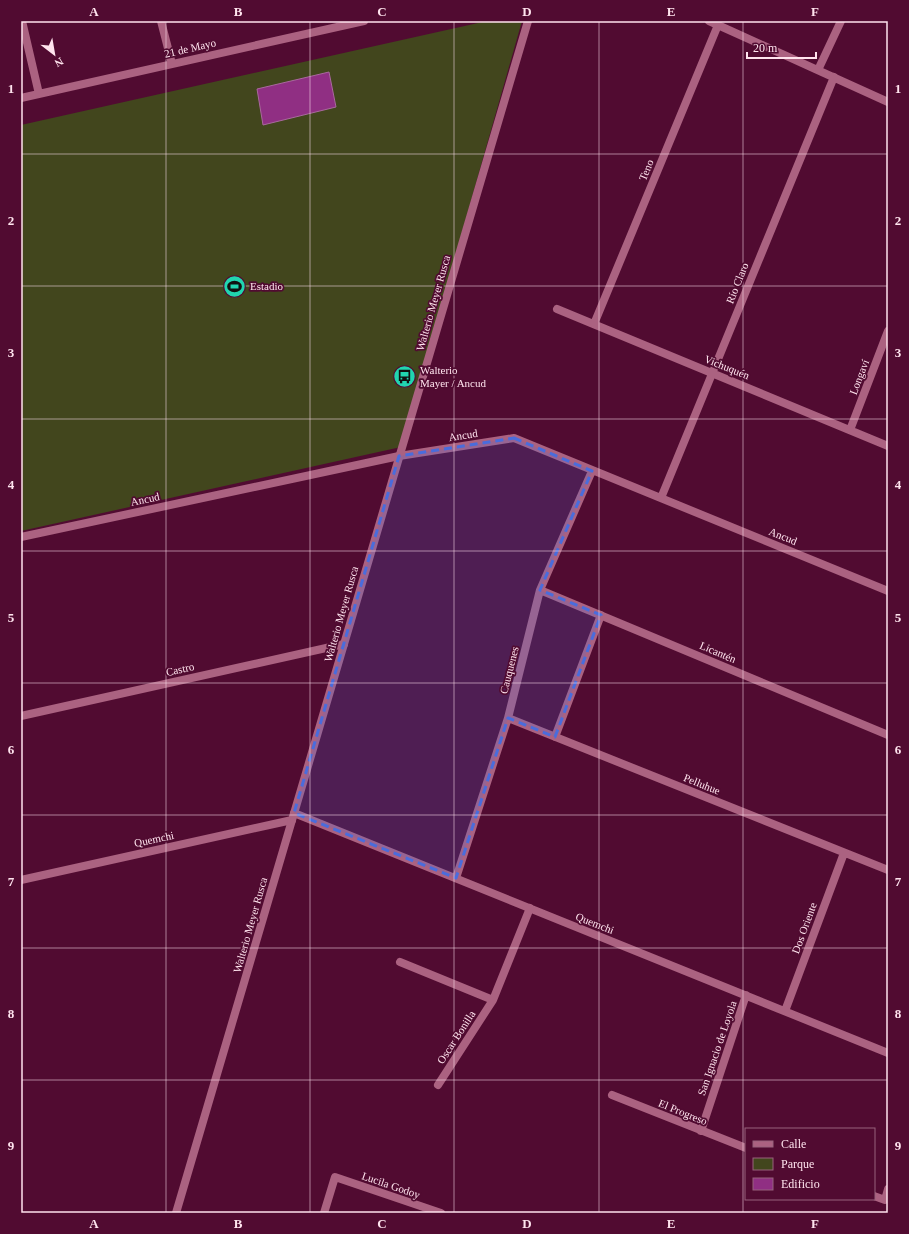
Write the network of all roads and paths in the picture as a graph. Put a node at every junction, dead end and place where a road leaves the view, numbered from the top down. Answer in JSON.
{"nodes":[{"id":1,"x":22,"y":21,"type":"edge"},
{"id":2,"x":161,"y":21,"type":"edge"},
{"id":3,"x":364,"y":21,"type":"edge"},
{"id":4,"x":528,"y":21,"type":"edge"},
{"id":5,"x":709,"y":21,"type":"edge"},
{"id":6,"x":840,"y":21,"type":"edge"},
{"id":7,"x":718,"y":25,"type":"junction"},
{"id":8,"x":172,"y":64,"type":"junction"},
{"id":9,"x":818,"y":70,"type":"junction"},
{"id":10,"x":834,"y":77,"type":"junction"},
{"id":11,"x":39,"y":94,"type":"junction"},
{"id":12,"x":21,"y":98,"type":"edge"},
{"id":13,"x":888,"y":102,"type":"edge"},
{"id":14,"x":557,"y":309,"type":"dead end"},
{"id":15,"x":594,"y":324,"type":"junction"},
{"id":16,"x":888,"y":332,"type":"edge"},
{"id":17,"x":712,"y":373,"type":"junction"},
{"id":18,"x":850,"y":430,"type":"junction"},
{"id":19,"x":888,"y":446,"type":"edge"},
{"id":20,"x":399,"y":456,"type":"junction"},
{"id":21,"x":592,"y":470,"type":"junction"},
{"id":22,"x":661,"y":498,"type":"junction"},
{"id":23,"x":21,"y":537,"type":"edge"},
{"id":24,"x":540,"y":590,"type":"junction"},
{"id":25,"x":888,"y":591,"type":"edge"},
{"id":26,"x":601,"y":615,"type":"junction"},
{"id":27,"x":344,"y":644,"type":"junction"},
{"id":28,"x":21,"y":716,"type":"edge"},
{"id":29,"x":508,"y":718,"type":"junction"},
{"id":30,"x":888,"y":735,"type":"edge"},
{"id":31,"x":555,"y":737,"type":"junction"},
{"id":32,"x":293,"y":816,"type":"junction"},
{"id":33,"x":844,"y":853,"type":"junction"},
{"id":34,"x":888,"y":870,"type":"edge"},
{"id":35,"x":456,"y":878,"type":"junction"},
{"id":36,"x":21,"y":880,"type":"edge"},
{"id":37,"x":530,"y":908,"type":"junction"},
{"id":38,"x":400,"y":962,"type":"dead end"},
{"id":39,"x":746,"y":995,"type":"junction"},
{"id":40,"x":493,"y":1000,"type":"junction"},
{"id":41,"x":785,"y":1011,"type":"junction"},
{"id":42,"x":888,"y":1052,"type":"edge"},
{"id":43,"x":438,"y":1085,"type":"dead end"},
{"id":44,"x":612,"y":1095,"type":"dead end"},
{"id":45,"x":701,"y":1131,"type":"junction"},
{"id":46,"x":745,"y":1148,"type":"edge"},
{"id":47,"x":888,"y":1189,"type":"edge"},
{"id":48,"x":875,"y":1196,"type":"edge"},
{"id":49,"x":176,"y":1213,"type":"edge"},
{"id":50,"x":324,"y":1213,"type":"edge"},
{"id":51,"x":441,"y":1213,"type":"edge"}],
"edges":[{"from":1,"to":11,"type":"street"},
{"from":2,"to":8,"type":"street"},
{"from":3,"to":8,"type":"street","name":"21 de Mayo"},
{"from":4,"to":20,"type":"street","name":"Walterio Meyer Rusca"},
{"from":5,"to":7,"type":"street"},
{"from":6,"to":9,"type":"street"},
{"from":7,"to":9,"type":"street"},
{"from":7,"to":15,"type":"street","name":"Teno"},
{"from":8,"to":11,"type":"street","name":"21 de Mayo"},
{"from":9,"to":10,"type":"street"},
{"from":10,"to":13,"type":"street"},
{"from":10,"to":17,"type":"street","name":"Río Claro"},
{"from":11,"to":12,"type":"street","name":"21 de Mayo"},
{"from":14,"to":15,"type":"street","name":"Vichuquén"},
{"from":15,"to":17,"type":"street","name":"Vichuquén"},
{"from":16,"to":18,"type":"street","name":"Longaví"},
{"from":17,"to":18,"type":"street","name":"Vichuquén"},
{"from":17,"to":22,"type":"street","name":"Río Claro"},
{"from":18,"to":19,"type":"street","name":"Vichuquén"},
{"from":20,"to":21,"type":"street","name":"Ancud"},
{"from":20,"to":23,"type":"street","name":"Ancud"},
{"from":20,"to":27,"type":"street","name":"Walterio Meyer Rusca"},
{"from":21,"to":22,"type":"street","name":"Ancud"},
{"from":21,"to":24,"type":"street","name":"Cauquenes"},
{"from":22,"to":25,"type":"street","name":"Ancud"},
{"from":24,"to":26,"type":"street","name":"Licantén"},
{"from":24,"to":29,"type":"street","name":"Cauquenes"},
{"from":26,"to":30,"type":"street","name":"Licantén"},
{"from":26,"to":31,"type":"street"},
{"from":27,"to":28,"type":"street","name":"Castro"},
{"from":27,"to":32,"type":"street","name":"Walterio Meyer Rusca"},
{"from":29,"to":31,"type":"street","name":"Pelluhue"},
{"from":29,"to":35,"type":"street","name":"Cauquenes"},
{"from":31,"to":33,"type":"street","name":"Pelluhue"},
{"from":32,"to":35,"type":"street","name":"Quemchi"},
{"from":32,"to":36,"type":"street","name":"Quemchi"},
{"from":32,"to":49,"type":"street","name":"Walterio Meyer Rusca"},
{"from":33,"to":34,"type":"street","name":"Pelluhue"},
{"from":33,"to":41,"type":"street","name":"Dos Oriente"},
{"from":35,"to":37,"type":"street","name":"Quemchi"},
{"from":37,"to":39,"type":"street","name":"Quemchi"},
{"from":37,"to":40,"type":"street","name":"Oscar Bonilla"},
{"from":38,"to":40,"type":"street"},
{"from":39,"to":41,"type":"street","name":"Quemchi"},
{"from":39,"to":45,"type":"street","name":"San Ignacio de Loyola"},
{"from":40,"to":43,"type":"street","name":"Oscar Bonilla"},
{"from":41,"to":42,"type":"street","name":"Quemchi"},
{"from":44,"to":45,"type":"street","name":"El Progreso"},
{"from":45,"to":46,"type":"street","name":"El Progreso"},
{"from":47,"to":48,"type":"street"},
{"from":50,"to":51,"type":"street","name":"Lucila Godoy"}]}
